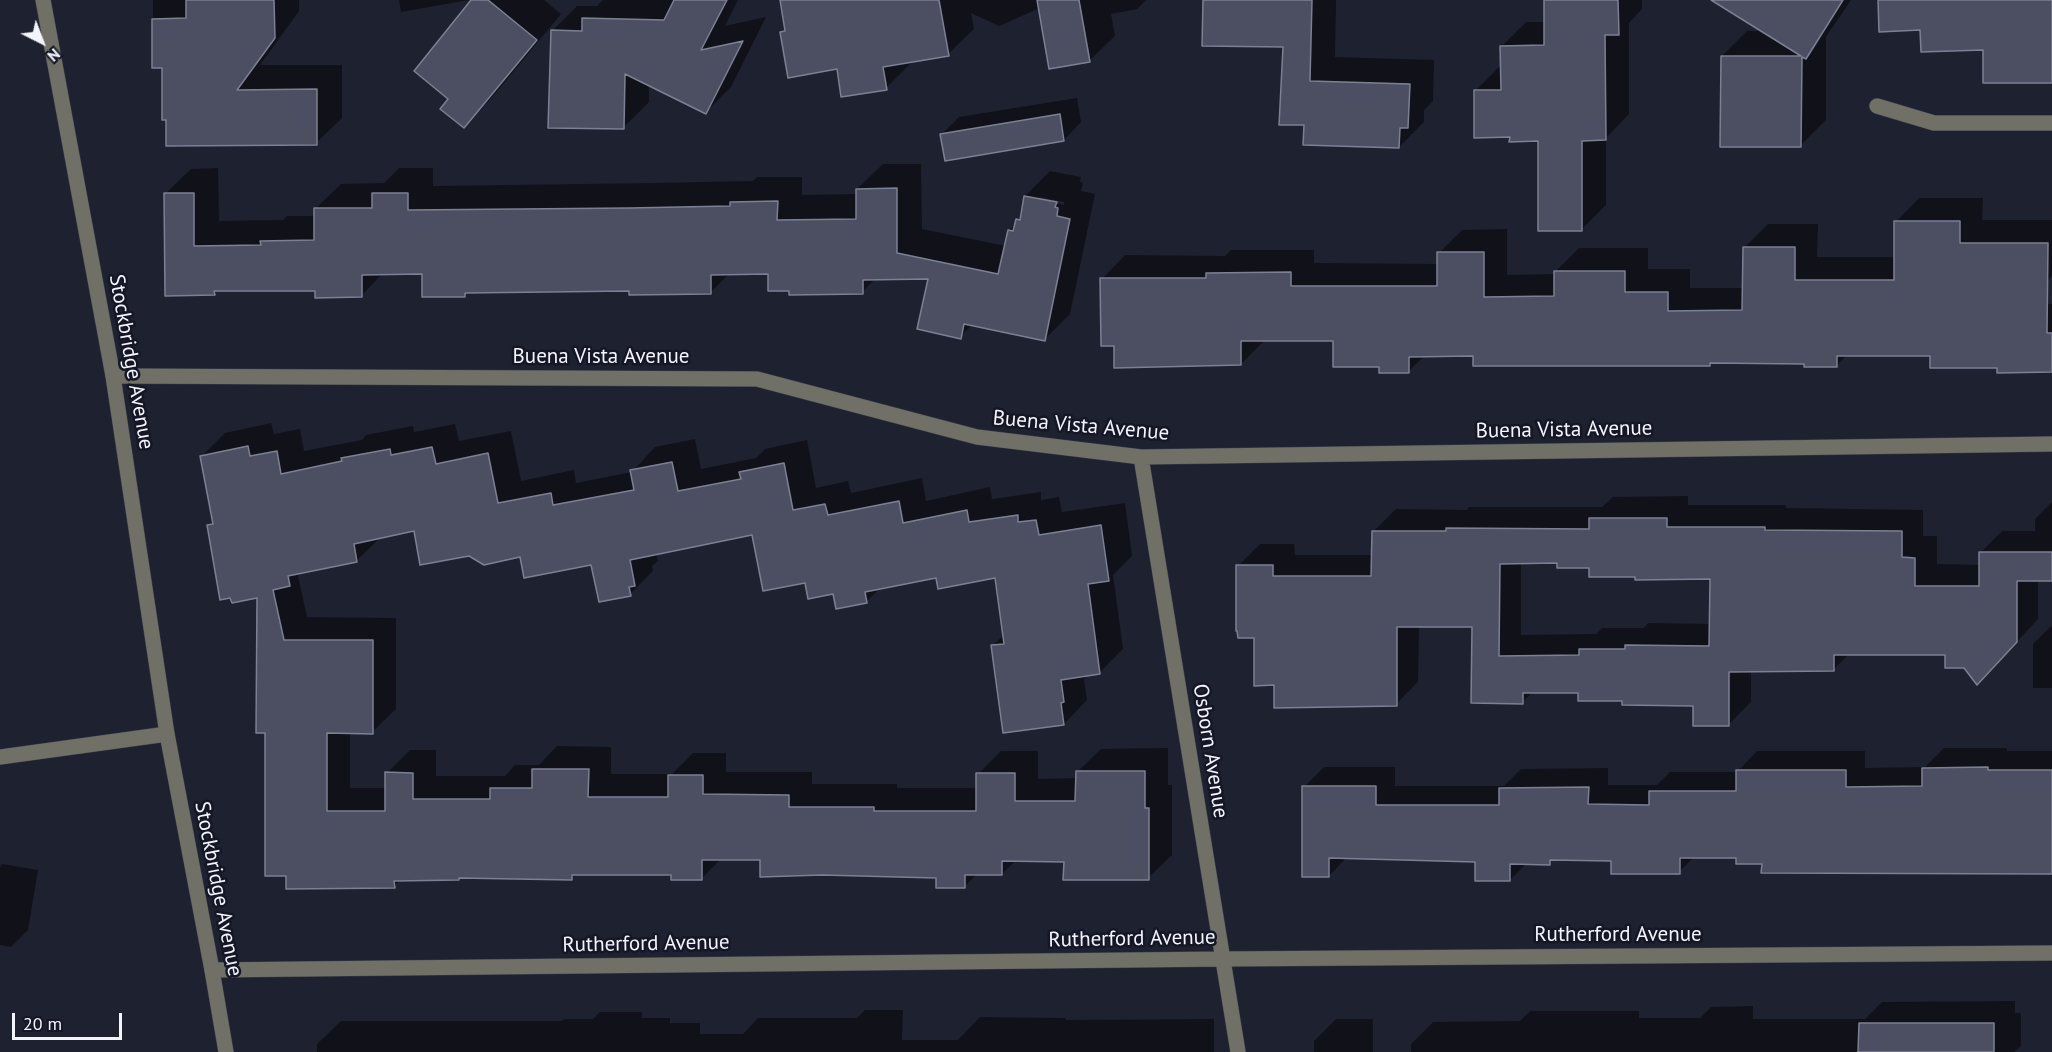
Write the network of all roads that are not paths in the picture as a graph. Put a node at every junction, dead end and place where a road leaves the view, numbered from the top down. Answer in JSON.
{"nodes":[{"id":1,"x":44,"y":0,"type":"edge"},
{"id":2,"x":1877,"y":106,"type":"dead end"},
{"id":3,"x":2052,"y":123,"type":"edge"},
{"id":4,"x":113,"y":376,"type":"junction"},
{"id":5,"x":2052,"y":444,"type":"edge"},
{"id":6,"x":1141,"y":457,"type":"junction"},
{"id":7,"x":167,"y":734,"type":"junction"},
{"id":8,"x":0,"y":757,"type":"edge"},
{"id":9,"x":2052,"y":953,"type":"edge"},
{"id":10,"x":1222,"y":959,"type":"junction"},
{"id":11,"x":213,"y":970,"type":"junction"},
{"id":12,"x":226,"y":1052,"type":"edge"},
{"id":13,"x":1238,"y":1052,"type":"edge"}],
"edges":[{"from":1,"to":4,"type":"street","name":"Stockbridge Avenue"},
{"from":2,"to":3,"type":"street"},
{"from":4,"to":6,"type":"street","name":"Buena Vista Avenue"},
{"from":4,"to":7,"type":"street","name":"Stockbridge Avenue"},
{"from":5,"to":6,"type":"street","name":"Buena Vista Avenue"},
{"from":6,"to":10,"type":"street","name":"Osborn Avenue"},
{"from":7,"to":8,"type":"street"},
{"from":7,"to":11,"type":"street","name":"Stockbridge Avenue"},
{"from":9,"to":10,"type":"street","name":"Rutherford Avenue"},
{"from":10,"to":11,"type":"street","name":"Rutherford Avenue"},
{"from":10,"to":13,"type":"street","name":"Osborn Avenue"},
{"from":11,"to":12,"type":"street","name":"Stockbridge Avenue"}]}
